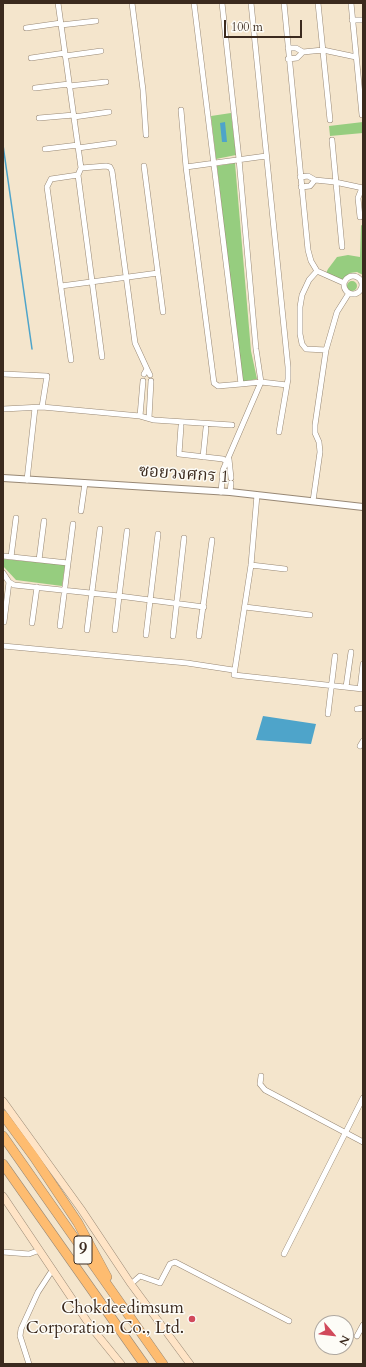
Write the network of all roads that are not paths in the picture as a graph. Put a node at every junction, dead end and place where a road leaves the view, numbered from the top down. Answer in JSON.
{"nodes":[{"id":1,"x":58,"y":3,"type":"edge"},
{"id":2,"x":132,"y":3,"type":"edge"},
{"id":3,"x":194,"y":3,"type":"edge"},
{"id":4,"x":222,"y":3,"type":"edge"},
{"id":5,"x":250,"y":3,"type":"edge"},
{"id":6,"x":284,"y":3,"type":"edge"},
{"id":7,"x":318,"y":3,"type":"edge"},
{"id":8,"x":351,"y":3,"type":"edge"},
{"id":9,"x":352,"y":20,"type":"junction"},
{"id":10,"x":363,"y":20,"type":"edge"},
{"id":11,"x":96,"y":21,"type":"dead end"},
{"id":12,"x":61,"y":24,"type":"junction"},
{"id":13,"x":26,"y":28,"type":"dead end"},
{"id":14,"x":288,"y":48,"type":"junction"},
{"id":15,"x":323,"y":50,"type":"junction"},
{"id":16,"x":101,"y":51,"type":"dead end"},
{"id":17,"x":302,"y":52,"type":"junction"},
{"id":18,"x":65,"y":55,"type":"junction"},
{"id":19,"x":356,"y":57,"type":"junction"},
{"id":20,"x":31,"y":58,"type":"dead end"},
{"id":21,"x":288,"y":59,"type":"junction"},
{"id":22,"x":106,"y":82,"type":"dead end"},
{"id":23,"x":69,"y":85,"type":"junction"},
{"id":24,"x":35,"y":88,"type":"dead end"},
{"id":25,"x":362,"y":98,"type":"edge"},
{"id":26,"x":181,"y":110,"type":"dead end"},
{"id":27,"x":109,"y":112,"type":"dead end"},
{"id":28,"x":362,"y":115,"type":"edge"},
{"id":29,"x":74,"y":116,"type":"junction"},
{"id":30,"x":39,"y":118,"type":"dead end"},
{"id":31,"x":330,"y":120,"type":"dead end"},
{"id":32,"x":146,"y":135,"type":"dead end"},
{"id":33,"x":332,"y":140,"type":"dead end"},
{"id":34,"x":114,"y":143,"type":"dead end"},
{"id":35,"x":78,"y":146,"type":"junction"},
{"id":36,"x":45,"y":149,"type":"dead end"},
{"id":37,"x":266,"y":156,"type":"junction"},
{"id":38,"x":239,"y":159,"type":"junction"},
{"id":39,"x":213,"y":163,"type":"junction"},
{"id":40,"x":144,"y":166,"type":"dead end"},
{"id":41,"x":186,"y":167,"type":"junction"},
{"id":42,"x":81,"y":168,"type":"junction"},
{"id":43,"x":78,"y":175,"type":"junction"},
{"id":44,"x":300,"y":177,"type":"junction"},
{"id":45,"x":315,"y":180,"type":"junction"},
{"id":46,"x":335,"y":182,"type":"junction"},
{"id":47,"x":301,"y":187,"type":"junction"},
{"id":48,"x":363,"y":188,"type":"edge"},
{"id":49,"x":360,"y":217,"type":"dead end"},
{"id":50,"x":342,"y":247,"type":"dead end"},
{"id":51,"x":317,"y":272,"type":"junction"},
{"id":52,"x":158,"y":273,"type":"junction"},
{"id":53,"x":125,"y":278,"type":"junction"},
{"id":54,"x":92,"y":283,"type":"junction"},
{"id":55,"x":344,"y":283,"type":"junction"},
{"id":56,"x":362,"y":284,"type":"edge"},
{"id":57,"x":61,"y":286,"type":"junction"},
{"id":58,"x":349,"y":293,"type":"junction"},
{"id":59,"x":163,"y":312,"type":"dead end"},
{"id":60,"x":326,"y":350,"type":"junction"},
{"id":61,"x":102,"y":357,"type":"dead end"},
{"id":62,"x":71,"y":360,"type":"dead end"},
{"id":63,"x":147,"y":369,"type":"junction"},
{"id":64,"x":3,"y":374,"type":"edge"},
{"id":65,"x":144,"y":374,"type":"dead end"},
{"id":66,"x":150,"y":375,"type":"dead end"},
{"id":67,"x":143,"y":381,"type":"dead end"},
{"id":68,"x":151,"y":381,"type":"dead end"},
{"id":69,"x":261,"y":382,"type":"junction"},
{"id":70,"x":241,"y":384,"type":"junction"},
{"id":71,"x":287,"y":385,"type":"junction"},
{"id":72,"x":42,"y":406,"type":"junction"},
{"id":73,"x":3,"y":408,"type":"edge"},
{"id":74,"x":35,"y":408,"type":"junction"},
{"id":75,"x":140,"y":416,"type":"junction"},
{"id":76,"x":149,"y":418,"type":"junction"},
{"id":77,"x":180,"y":426,"type":"dead end"},
{"id":78,"x":232,"y":426,"type":"dead end"},
{"id":79,"x":206,"y":428,"type":"dead end"},
{"id":80,"x":279,"y":432,"type":"dead end"},
{"id":81,"x":204,"y":457,"type":"junction"},
{"id":82,"x":228,"y":460,"type":"junction"},
{"id":83,"x":3,"y":478,"type":"edge"},
{"id":84,"x":27,"y":480,"type":"junction"},
{"id":85,"x":85,"y":483,"type":"junction"},
{"id":86,"x":221,"y":492,"type":"junction"},
{"id":87,"x":230,"y":492,"type":"junction"},
{"id":88,"x":256,"y":495,"type":"junction"},
{"id":89,"x":313,"y":501,"type":"junction"},
{"id":90,"x":363,"y":507,"type":"edge"},
{"id":91,"x":81,"y":511,"type":"dead end"},
{"id":92,"x":16,"y":518,"type":"dead end"},
{"id":93,"x":44,"y":521,"type":"dead end"},
{"id":94,"x":73,"y":524,"type":"dead end"},
{"id":95,"x":100,"y":528,"type":"dead end"},
{"id":96,"x":127,"y":531,"type":"dead end"},
{"id":97,"x":158,"y":534,"type":"dead end"},
{"id":98,"x":184,"y":538,"type":"dead end"},
{"id":99,"x":212,"y":540,"type":"dead end"},
{"id":100,"x":3,"y":556,"type":"edge"},
{"id":101,"x":12,"y":557,"type":"junction"},
{"id":102,"x":39,"y":560,"type":"junction"},
{"id":103,"x":68,"y":563,"type":"junction"},
{"id":104,"x":251,"y":565,"type":"junction"},
{"id":105,"x":285,"y":570,"type":"dead end"},
{"id":106,"x":3,"y":573,"type":"edge"},
{"id":107,"x":9,"y":582,"type":"junction"},
{"id":108,"x":37,"y":588,"type":"junction"},
{"id":109,"x":64,"y":590,"type":"junction"},
{"id":110,"x":92,"y":593,"type":"junction"},
{"id":111,"x":119,"y":596,"type":"junction"},
{"id":112,"x":150,"y":601,"type":"junction"},
{"id":113,"x":178,"y":604,"type":"junction"},
{"id":114,"x":204,"y":607,"type":"junction"},
{"id":115,"x":245,"y":607,"type":"junction"},
{"id":116,"x":310,"y":615,"type":"dead end"},
{"id":117,"x":4,"y":622,"type":"dead end"},
{"id":118,"x":32,"y":623,"type":"dead end"},
{"id":119,"x":60,"y":626,"type":"dead end"},
{"id":120,"x":87,"y":630,"type":"dead end"},
{"id":121,"x":115,"y":630,"type":"dead end"},
{"id":122,"x":146,"y":635,"type":"dead end"},
{"id":123,"x":173,"y":636,"type":"dead end"},
{"id":124,"x":199,"y":636,"type":"dead end"},
{"id":125,"x":3,"y":646,"type":"edge"},
{"id":126,"x":351,"y":652,"type":"dead end"},
{"id":127,"x":335,"y":656,"type":"dead end"},
{"id":128,"x":363,"y":664,"type":"edge"},
{"id":129,"x":233,"y":670,"type":"junction"},
{"id":130,"x":332,"y":686,"type":"junction"},
{"id":131,"x":346,"y":687,"type":"junction"},
{"id":132,"x":361,"y":689,"type":"edge"},
{"id":133,"x":363,"y":708,"type":"edge"},
{"id":134,"x":357,"y":709,"type":"dead end"},
{"id":135,"x":328,"y":714,"type":"dead end"},
{"id":136,"x":261,"y":1076,"type":"dead end"},
{"id":137,"x":363,"y":1098,"type":"edge"},
{"id":138,"x":3,"y":1101,"type":"edge"},
{"id":139,"x":3,"y":1115,"type":"edge"},
{"id":140,"x":344,"y":1133,"type":"junction"},
{"id":141,"x":3,"y":1136,"type":"edge"},
{"id":142,"x":363,"y":1142,"type":"edge"},
{"id":143,"x":3,"y":1164,"type":"edge"},
{"id":144,"x":3,"y":1196,"type":"edge"},
{"id":145,"x":40,"y":1250,"type":"junction"},
{"id":146,"x":3,"y":1252,"type":"edge"},
{"id":147,"x":284,"y":1254,"type":"dead end"},
{"id":148,"x":53,"y":1269,"type":"junction"},
{"id":149,"x":130,"y":1284,"type":"junction"},
{"id":150,"x":120,"y":1303,"type":"junction"},
{"id":151,"x":289,"y":1321,"type":"dead end"},
{"id":152,"x":363,"y":1325,"type":"edge"},
{"id":153,"x":357,"y":1336,"type":"dead end"},
{"id":154,"x":29,"y":1364,"type":"edge"},
{"id":155,"x":121,"y":1364,"type":"edge"},
{"id":156,"x":144,"y":1364,"type":"edge"},
{"id":157,"x":163,"y":1364,"type":"edge"},
{"id":158,"x":190,"y":1364,"type":"edge"}],
"edges":[{"from":1,"to":12,"type":"street"},
{"from":2,"to":32,"type":"street"},
{"from":3,"to":39,"type":"street"},
{"from":4,"to":38,"type":"street"},
{"from":5,"to":37,"type":"street"},
{"from":6,"to":14,"type":"street"},
{"from":7,"to":15,"type":"street"},
{"from":8,"to":9,"type":"street"},
{"from":9,"to":10,"type":"street"},
{"from":9,"to":19,"type":"street"},
{"from":11,"to":12,"type":"street"},
{"from":12,"to":13,"type":"street"},
{"from":12,"to":18,"type":"street"},
{"from":14,"to":17,"type":"street"},
{"from":14,"to":21,"type":"street"},
{"from":15,"to":17,"type":"street"},
{"from":15,"to":19,"type":"street"},
{"from":15,"to":31,"type":"street"},
{"from":16,"to":18,"type":"street"},
{"from":17,"to":21,"type":"street"},
{"from":18,"to":20,"type":"street"},
{"from":18,"to":23,"type":"street"},
{"from":19,"to":25,"type":"street"},
{"from":21,"to":44,"type":"street"},
{"from":22,"to":23,"type":"street"},
{"from":23,"to":24,"type":"street"},
{"from":23,"to":29,"type":"street"},
{"from":25,"to":28,"type":"street"},
{"from":26,"to":41,"type":"street"},
{"from":27,"to":29,"type":"street"},
{"from":29,"to":30,"type":"street"},
{"from":29,"to":35,"type":"street"},
{"from":33,"to":46,"type":"street"},
{"from":34,"to":35,"type":"street"},
{"from":35,"to":36,"type":"street"},
{"from":35,"to":42,"type":"street"},
{"from":37,"to":38,"type":"street"},
{"from":37,"to":71,"type":"street"},
{"from":38,"to":39,"type":"street"},
{"from":38,"to":69,"type":"street"},
{"from":39,"to":41,"type":"street"},
{"from":39,"to":70,"type":"street"},
{"from":40,"to":52,"type":"street"},
{"from":41,"to":70,"type":"street"},
{"from":42,"to":43,"type":"street"},
{"from":42,"to":53,"type":"street"},
{"from":43,"to":54,"type":"street"},
{"from":43,"to":57,"type":"street"},
{"from":44,"to":45,"type":"street"},
{"from":44,"to":47,"type":"street"},
{"from":45,"to":46,"type":"street"},
{"from":45,"to":47,"type":"street"},
{"from":46,"to":48,"type":"street"},
{"from":46,"to":50,"type":"street"},
{"from":47,"to":51,"type":"street"},
{"from":48,"to":49,"type":"street"},
{"from":51,"to":55,"type":"street"},
{"from":51,"to":60,"type":"street"},
{"from":52,"to":53,"type":"street"},
{"from":52,"to":59,"type":"street"},
{"from":53,"to":54,"type":"street"},
{"from":53,"to":63,"type":"street"},
{"from":54,"to":57,"type":"street"},
{"from":54,"to":61,"type":"street"},
{"from":55,"to":56,"type":"street"},
{"from":55,"to":58,"type":"street"},
{"from":56,"to":58,"type":"street"},
{"from":57,"to":62,"type":"street"},
{"from":58,"to":60,"type":"street"},
{"from":60,"to":89,"type":"street"},
{"from":63,"to":65,"type":"street"},
{"from":63,"to":66,"type":"street"},
{"from":64,"to":72,"type":"street"},
{"from":67,"to":75,"type":"street"},
{"from":68,"to":76,"type":"street"},
{"from":69,"to":70,"type":"street"},
{"from":69,"to":71,"type":"street"},
{"from":69,"to":82,"type":"street"},
{"from":71,"to":80,"type":"street"},
{"from":72,"to":74,"type":"street"},
{"from":72,"to":75,"type":"street"},
{"from":73,"to":74,"type":"street"},
{"from":74,"to":84,"type":"street"},
{"from":75,"to":76,"type":"street"},
{"from":76,"to":78,"type":"street"},
{"from":77,"to":81,"type":"street"},
{"from":79,"to":81,"type":"street"},
{"from":81,"to":82,"type":"street"},
{"from":82,"to":86,"type":"street"},
{"from":82,"to":87,"type":"street"},
{"from":83,"to":84,"type":"street","name":"ซอยวงศกร 1"},
{"from":84,"to":85,"type":"street","name":"ซอยวงศกร 1"},
{"from":85,"to":86,"type":"street","name":"ซอยวงศกร 1"},
{"from":85,"to":91,"type":"street"},
{"from":86,"to":87,"type":"street","name":"ซอยวงศกร 1"},
{"from":87,"to":88,"type":"street","name":"ซอยวงศกร 1"},
{"from":88,"to":89,"type":"street","name":"ซอยวงศกร 1"},
{"from":88,"to":104,"type":"street"},
{"from":89,"to":90,"type":"street","name":"ซอยวงศกร 1"},
{"from":92,"to":101,"type":"street"},
{"from":93,"to":102,"type":"street"},
{"from":94,"to":103,"type":"street"},
{"from":95,"to":110,"type":"street"},
{"from":96,"to":111,"type":"street"},
{"from":97,"to":112,"type":"street"},
{"from":98,"to":113,"type":"street"},
{"from":99,"to":114,"type":"street"},
{"from":100,"to":101,"type":"street"},
{"from":101,"to":102,"type":"street"},
{"from":102,"to":103,"type":"street"},
{"from":103,"to":109,"type":"street"},
{"from":104,"to":105,"type":"street"},
{"from":104,"to":115,"type":"street"},
{"from":106,"to":107,"type":"street"},
{"from":107,"to":108,"type":"street"},
{"from":107,"to":117,"type":"street"},
{"from":108,"to":109,"type":"street"},
{"from":108,"to":118,"type":"street"},
{"from":109,"to":110,"type":"street"},
{"from":109,"to":119,"type":"street"},
{"from":110,"to":111,"type":"street"},
{"from":110,"to":120,"type":"street"},
{"from":111,"to":112,"type":"street"},
{"from":111,"to":121,"type":"street"},
{"from":112,"to":113,"type":"street"},
{"from":112,"to":122,"type":"street"},
{"from":113,"to":114,"type":"street"},
{"from":113,"to":123,"type":"street"},
{"from":114,"to":124,"type":"street"},
{"from":115,"to":116,"type":"street"},
{"from":115,"to":129,"type":"street"},
{"from":125,"to":129,"type":"street"},
{"from":126,"to":131,"type":"street"},
{"from":127,"to":130,"type":"street"},
{"from":128,"to":132,"type":"street"},
{"from":129,"to":130,"type":"street"},
{"from":130,"to":131,"type":"street"},
{"from":130,"to":135,"type":"street"},
{"from":131,"to":132,"type":"street"},
{"from":133,"to":134,"type":"street"},
{"from":136,"to":140,"type":"street"},
{"from":137,"to":140,"type":"street"},
{"from":138,"to":149,"type":"main road"},
{"from":139,"to":150,"type":"highway"},
{"from":140,"to":142,"type":"street"},
{"from":140,"to":147,"type":"street"},
{"from":141,"to":150,"type":"highway","number":"9"},
{"from":143,"to":156,"type":"highway","number":"9"},
{"from":144,"to":145,"type":"main road"},
{"from":145,"to":146,"type":"street"},
{"from":145,"to":148,"type":"main road"},
{"from":148,"to":154,"type":"street"},
{"from":148,"to":155,"type":"main road"},
{"from":149,"to":151,"type":"street"},
{"from":149,"to":158,"type":"main road"},
{"from":150,"to":157,"type":"highway","number":"9"},
{"from":152,"to":153,"type":"street"}]}
